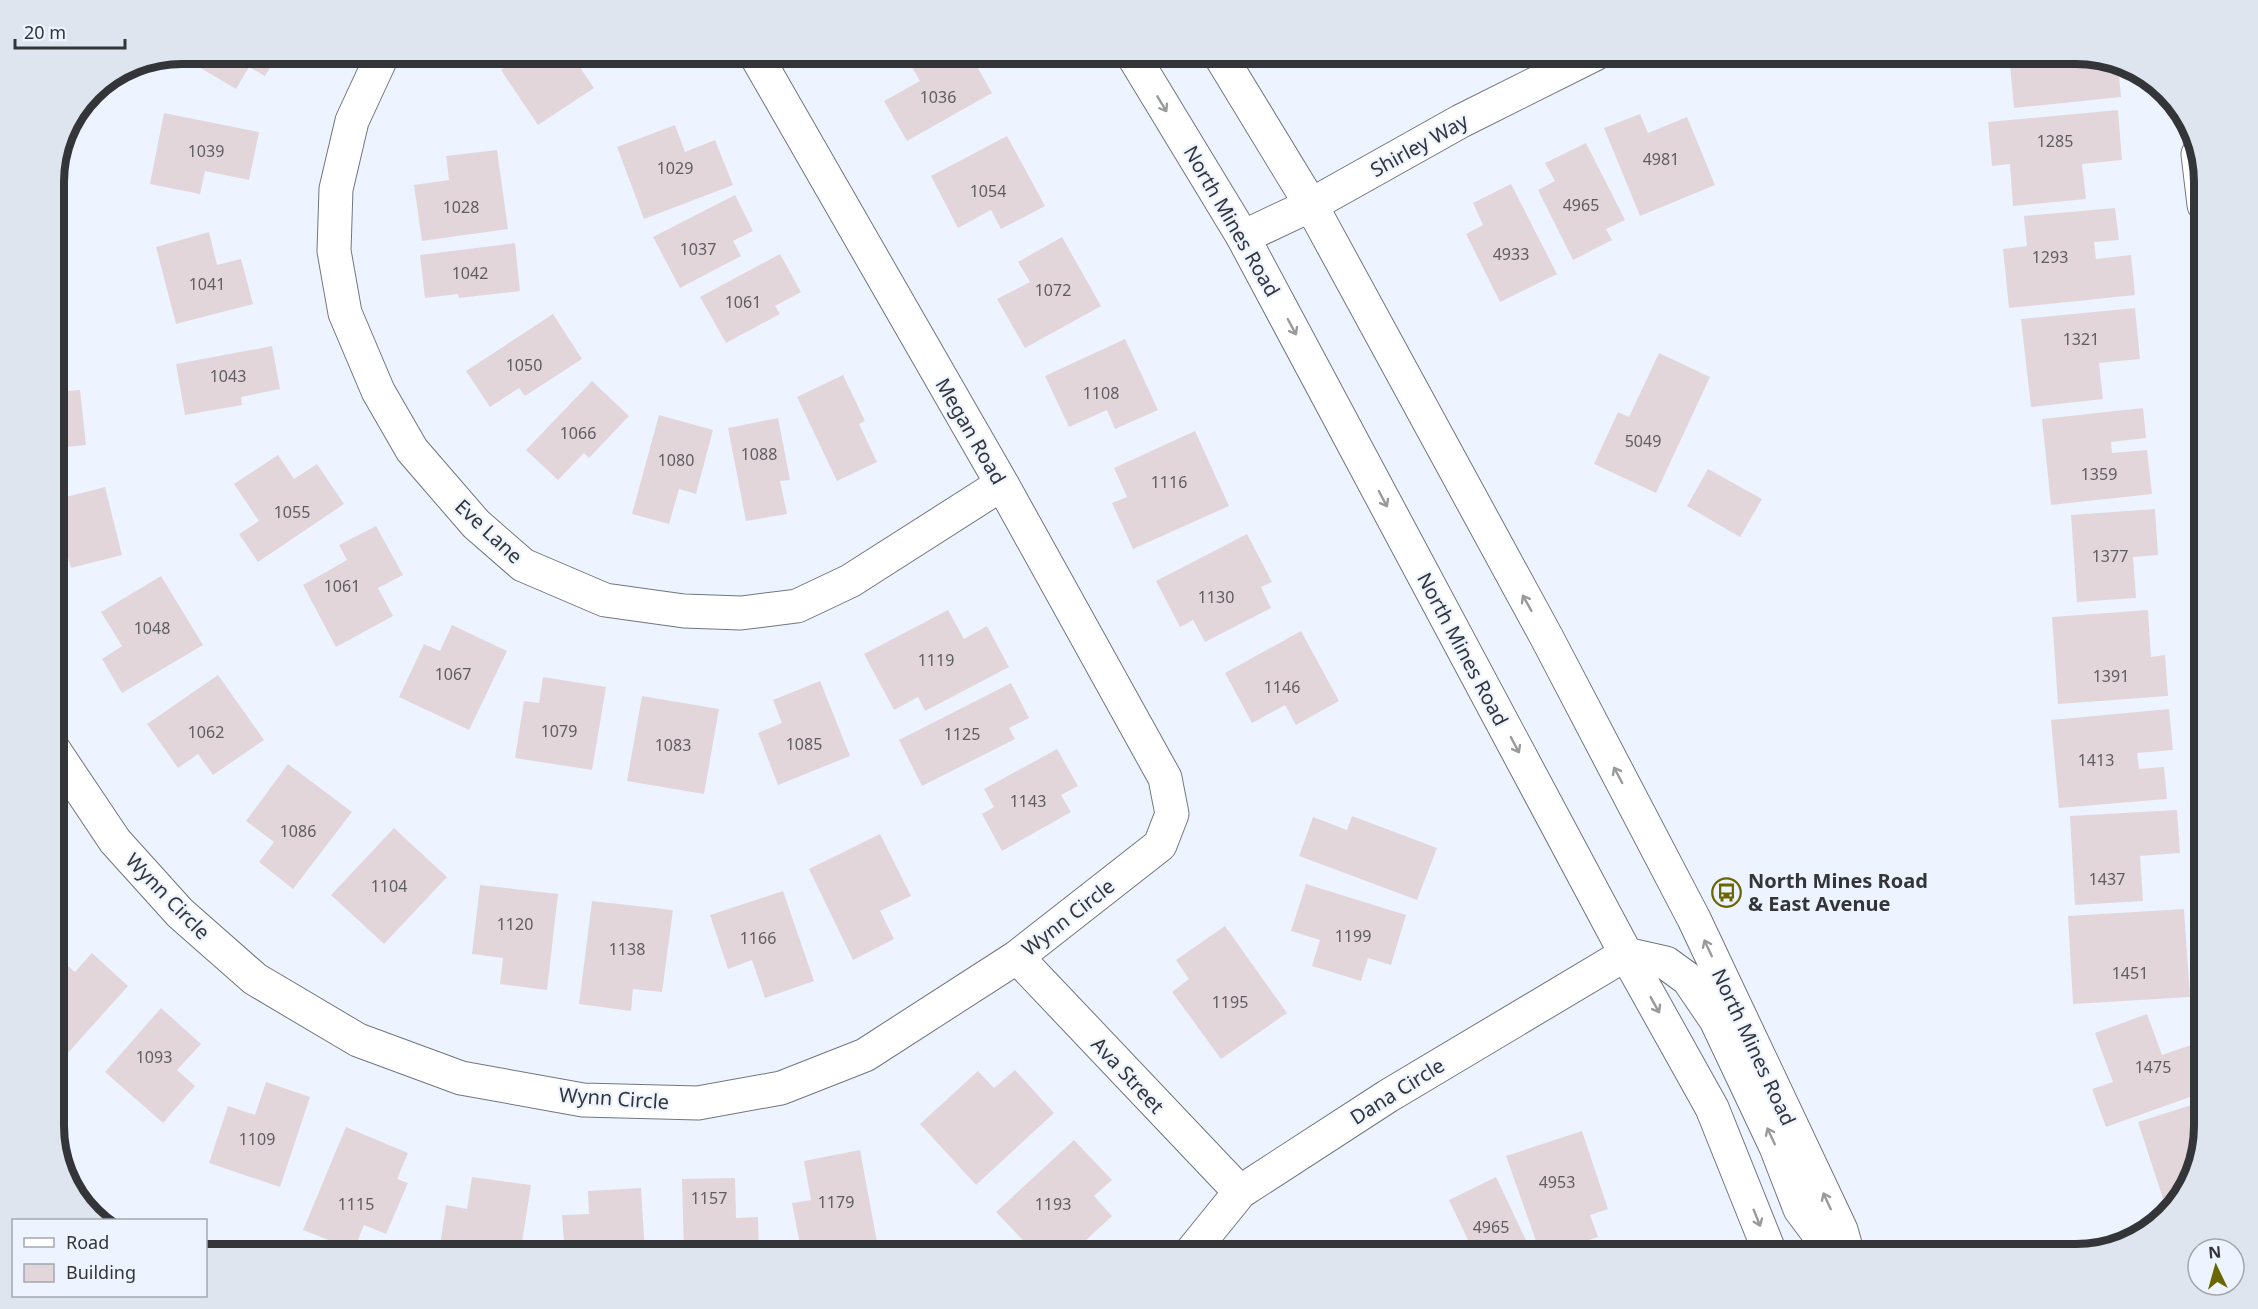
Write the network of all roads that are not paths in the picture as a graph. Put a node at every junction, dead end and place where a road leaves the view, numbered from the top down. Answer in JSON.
{"nodes":[{"id":1,"x":378,"y":64,"type":"edge"},
{"id":2,"x":761,"y":64,"type":"edge"},
{"id":3,"x":1138,"y":64,"type":"edge"},
{"id":4,"x":1225,"y":64,"type":"edge"},
{"id":5,"x":1575,"y":64,"type":"edge"},
{"id":6,"x":1311,"y":205,"type":"junction"},
{"id":7,"x":1243,"y":237,"type":"junction"},
{"id":8,"x":1002,"y":484,"type":"junction"},
{"id":9,"x":65,"y":766,"type":"edge"},
{"id":10,"x":1172,"y":814,"type":"joint"},
{"id":11,"x":1626,"y":954,"type":"junction"},
{"id":12,"x":1017,"y":957,"type":"junction"},
{"id":13,"x":1240,"y":1192,"type":"junction"},
{"id":14,"x":1198,"y":1244,"type":"edge"},
{"id":15,"x":1767,"y":1244,"type":"edge"},
{"id":16,"x":1834,"y":1244,"type":"edge"},
{"id":17,"x":1845,"y":1244,"type":"edge"}],
"edges":[{"from":1,"to":8,"type":"street","name":"Eve Lane"},
{"from":2,"to":8,"type":"street","name":"Megan Road"},
{"from":3,"to":7,"type":"street","name":"North Mines Road","one_way":true},
{"from":4,"to":6,"type":"street","name":"North Mines Road"},
{"from":5,"to":6,"type":"street","name":"Shirley Way"},
{"from":6,"to":7,"type":"street","name":"Shirley Way"},
{"from":17,"to":6,"type":"street","name":"North Mines Road","one_way":true},
{"from":7,"to":11,"type":"street","name":"North Mines Road","one_way":true},
{"from":8,"to":10,"type":"street","name":"Megan Road"},
{"from":9,"to":12,"type":"street","name":"Wynn Circle"},
{"from":10,"to":12,"type":"street","name":"Wynn Circle"},
{"from":11,"to":13,"type":"street","name":"Dana Circle"},
{"from":11,"to":15,"type":"street","name":"North Mines Road","one_way":true},
{"from":16,"to":11,"type":"street","one_way":true},
{"from":12,"to":13,"type":"street","name":"Ava Street"},
{"from":13,"to":14,"type":"street","name":"Dana Circle"}]}
